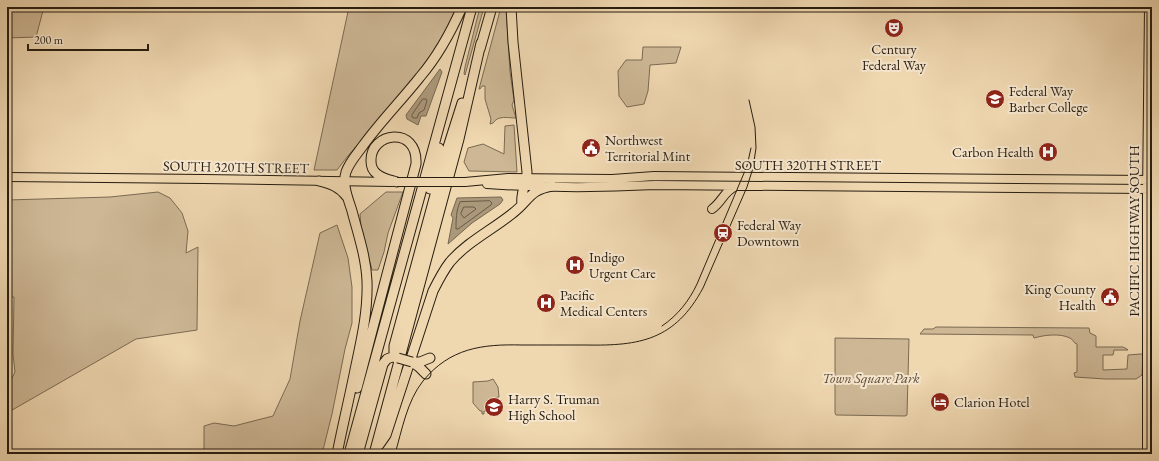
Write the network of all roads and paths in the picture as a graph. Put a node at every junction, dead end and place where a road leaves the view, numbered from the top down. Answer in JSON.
{"nodes":[{"id":1,"x":462,"y":7,"type":"edge"},
{"id":2,"x":472,"y":7,"type":"edge"},
{"id":3,"x":492,"y":7,"type":"edge"},
{"id":4,"x":511,"y":7,"type":"edge"},
{"id":5,"x":1149,"y":7,"type":"edge"},
{"id":6,"x":1149,"y":25,"type":"junction"},
{"id":7,"x":1152,"y":41,"type":"edge"},
{"id":8,"x":481,"y":43,"type":"junction"},
{"id":9,"x":461,"y":49,"type":"junction"},
{"id":10,"x":7,"y":177,"type":"edge"},
{"id":11,"x":820,"y":178,"type":"junction"},
{"id":12,"x":863,"y":178,"type":"junction"},
{"id":13,"x":1033,"y":179,"type":"junction"},
{"id":14,"x":319,"y":181,"type":"junction"},
{"id":15,"x":345,"y":182,"type":"junction"},
{"id":16,"x":397,"y":182,"type":"junction"},
{"id":17,"x":526,"y":182,"type":"junction"},
{"id":18,"x":1149,"y":184,"type":"edge"},
{"id":19,"x":552,"y":186,"type":"junction"},
{"id":20,"x":737,"y":186,"type":"junction"},
{"id":21,"x":779,"y":186,"type":"junction"},
{"id":22,"x":826,"y":186,"type":"junction"},
{"id":23,"x":1001,"y":188,"type":"junction"},
{"id":24,"x":347,"y":197,"type":"junction"},
{"id":25,"x":522,"y":204,"type":"junction"},
{"id":26,"x":712,"y":208,"type":"dead end"},
{"id":27,"x":1150,"y":286,"type":"edge"},
{"id":28,"x":395,"y":331,"type":"junction"},
{"id":29,"x":395,"y":357,"type":"junction"},
{"id":30,"x":430,"y":358,"type":"dead end"},
{"id":31,"x":417,"y":364,"type":"junction"},
{"id":32,"x":426,"y":374,"type":"dead end"},
{"id":33,"x":381,"y":380,"type":"junction"},
{"id":34,"x":375,"y":452,"type":"edge"},
{"id":35,"x":337,"y":454,"type":"edge"},
{"id":36,"x":349,"y":454,"type":"edge"},
{"id":37,"x":358,"y":454,"type":"edge"},
{"id":38,"x":363,"y":454,"type":"edge"},
{"id":39,"x":1147,"y":454,"type":"edge"}],
"edges":[{"from":1,"to":15,"type":"highway"},
{"from":2,"to":9,"type":"highway"},
{"from":3,"to":8,"type":"highway"},
{"from":4,"to":17,"type":"highway"},
{"from":5,"to":6,"type":"main road","name":"PACIFIC HIGHWAY SOUTH"},
{"from":6,"to":7,"type":"main road"},
{"from":6,"to":18,"type":"main road","name":"PACIFIC HIGHWAY SOUTH"},
{"from":8,"to":28,"type":"highway"},
{"from":8,"to":34,"type":"highway"},
{"from":9,"to":28,"type":"highway"},
{"from":9,"to":36,"type":"highway"},
{"from":10,"to":14,"type":"main road","name":"SOUTH 320TH STREET"},
{"from":11,"to":12,"type":"main road","name":"SOUTH 320TH STREET"},
{"from":11,"to":17,"type":"main road","name":"SOUTH 320TH STREET"},
{"from":11,"to":21,"type":"main road"},
{"from":12,"to":13,"type":"main road","name":"SOUTH 320TH STREET"},
{"from":12,"to":22,"type":"main road"},
{"from":13,"to":18,"type":"main road","name":"SOUTH 320TH STREET"},
{"from":13,"to":23,"type":"main road"},
{"from":14,"to":15,"type":"main road","name":"SOUTH 320TH STREET"},
{"from":14,"to":24,"type":"highway"},
{"from":15,"to":16,"type":"main road","name":"SOUTH 320TH STREET"},
{"from":15,"to":24,"type":"highway"},
{"from":16,"to":17,"type":"main road","name":"SOUTH 320TH STREET","bridge":true},
{"from":16,"to":35,"type":"highway"},
{"from":17,"to":19,"type":"main road","name":"SOUTH 320TH STREET"},
{"from":17,"to":25,"type":"highway"},
{"from":18,"to":23,"type":"main road","name":"SOUTH 320TH STREET"},
{"from":18,"to":27,"type":"main road","name":"PACIFIC HIGHWAY SOUTH"},
{"from":19,"to":20,"type":"main road","name":"SOUTH 320TH STREET"},
{"from":19,"to":25,"type":"highway"},
{"from":20,"to":21,"type":"main road","name":"SOUTH 320TH STREET"},
{"from":20,"to":26,"type":"main road"},
{"from":21,"to":22,"type":"main road","name":"SOUTH 320TH STREET"},
{"from":22,"to":23,"type":"main road","name":"SOUTH 320TH STREET"},
{"from":24,"to":35,"type":"highway"},
{"from":25,"to":34,"type":"highway"},
{"from":27,"to":39,"type":"main road","name":"PACIFIC HIGHWAY SOUTH"},
{"from":28,"to":29,"type":"highway"},
{"from":29,"to":31,"type":"highway","bridge":true},
{"from":29,"to":33,"type":"highway"},
{"from":30,"to":31,"type":"highway"},
{"from":31,"to":32,"type":"highway"},
{"from":33,"to":37,"type":"highway"},
{"from":33,"to":38,"type":"highway"}]}
